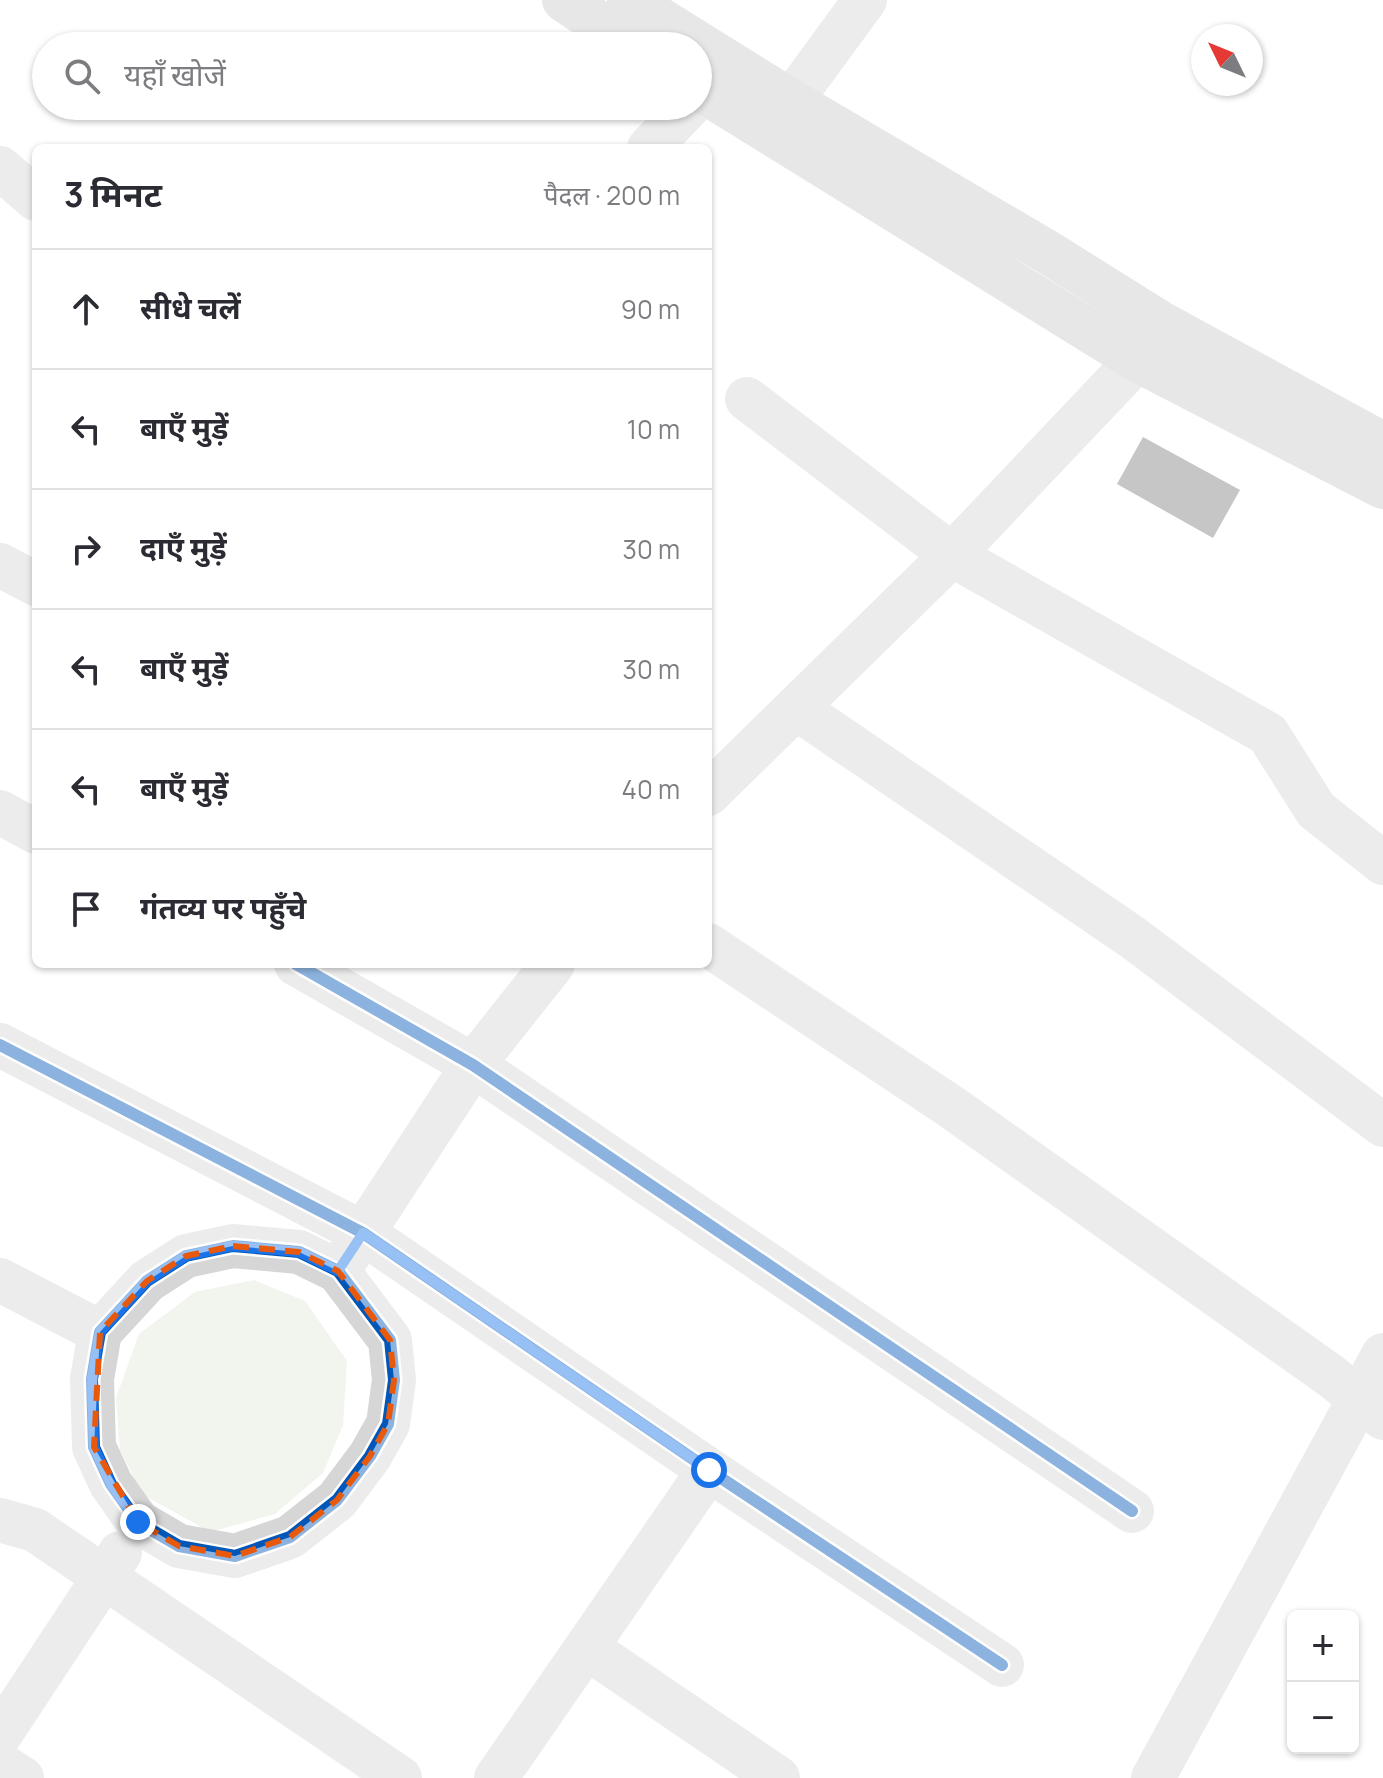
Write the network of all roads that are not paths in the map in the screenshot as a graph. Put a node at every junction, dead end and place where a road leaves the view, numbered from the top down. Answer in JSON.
{"nodes":[{"id":1,"x":564,"y":0,"type":"edge"},
{"id":2,"x":629,"y":0,"type":"edge"},
{"id":3,"x":865,"y":0,"type":"edge"},
{"id":4,"x":613,"y":32,"type":"edge"},
{"id":5,"x":680,"y":32,"type":"edge"},
{"id":6,"x":712,"y":52,"type":"edge"},
{"id":7,"x":791,"y":101,"type":"junction"},
{"id":8,"x":712,"y":105,"type":"edge"},
{"id":9,"x":675,"y":120,"type":"edge"},
{"id":10,"x":653,"y":144,"type":"edge"},
{"id":11,"x":0,"y":168,"type":"edge"},
{"id":12,"x":32,"y":196,"type":"edge"},
{"id":13,"x":1159,"y":322,"type":"junction"},
{"id":14,"x":1137,"y":360,"type":"junction"},
{"id":15,"x":747,"y":399,"type":"dead end"},
{"id":16,"x":1383,"y":444,"type":"edge"},
{"id":17,"x":1383,"y":487,"type":"edge"},
{"id":18,"x":952,"y":555,"type":"junction"},
{"id":19,"x":0,"y":565,"type":"edge"},
{"id":20,"x":32,"y":582,"type":"edge"},
{"id":21,"x":796,"y":708,"type":"junction"},
{"id":22,"x":712,"y":790,"type":"edge"},
{"id":23,"x":0,"y":812,"type":"edge"},
{"id":24,"x":32,"y":830,"type":"edge"},
{"id":25,"x":1383,"y":863,"type":"edge"},
{"id":26,"x":712,"y":948,"type":"edge"},
{"id":27,"x":303,"y":968,"type":"edge"},
{"id":28,"x":550,"y":968,"type":"edge"},
{"id":29,"x":0,"y":1045,"type":"edge"},
{"id":30,"x":473,"y":1065,"type":"junction"},
{"id":31,"x":1383,"y":1125,"type":"edge"},
{"id":32,"x":363,"y":1233,"type":"junction"},
{"id":33,"x":338,"y":1271,"type":"junction"},
{"id":34,"x":0,"y":1280,"type":"edge"},
{"id":35,"x":100,"y":1332,"type":"junction"},
{"id":36,"x":1383,"y":1355,"type":"edge"},
{"id":37,"x":1371,"y":1409,"type":"edge"},
{"id":38,"x":709,"y":1470,"type":"junction"},
{"id":39,"x":1132,"y":1511,"type":"dead end"},
{"id":40,"x":0,"y":1520,"type":"edge"},
{"id":41,"x":138,"y":1522,"type":"junction"},
{"id":42,"x":105,"y":1577,"type":"junction"},
{"id":43,"x":587,"y":1648,"type":"junction"},
{"id":44,"x":1002,"y":1665,"type":"dead end"},
{"id":45,"x":0,"y":1735,"type":"edge"},
{"id":46,"x":0,"y":1764,"type":"edge"},
{"id":47,"x":22,"y":1778,"type":"edge"},
{"id":48,"x":400,"y":1778,"type":"edge"},
{"id":49,"x":496,"y":1778,"type":"edge"},
{"id":50,"x":778,"y":1778,"type":"edge"},
{"id":51,"x":1153,"y":1778,"type":"edge"}],
"edges":[{"from":1,"to":4,"type":"main road"},
{"from":2,"to":5,"type":"main road"},
{"from":3,"to":7,"type":"street"},
{"from":6,"to":7,"type":"main road"},
{"from":7,"to":13,"type":"main road"},
{"from":8,"to":14,"type":"main road"},
{"from":9,"to":10,"type":"street"},
{"from":11,"to":12,"type":"street"},
{"from":13,"to":14,"type":"street"},
{"from":13,"to":16,"type":"main road"},
{"from":14,"to":17,"type":"main road"},
{"from":14,"to":18,"type":"street"},
{"from":15,"to":18,"type":"street"},
{"from":18,"to":21,"type":"street"},
{"from":18,"to":25,"type":"street"},
{"from":19,"to":20,"type":"street"},
{"from":21,"to":22,"type":"street"},
{"from":21,"to":31,"type":"street"},
{"from":23,"to":24,"type":"street"},
{"from":26,"to":37,"type":"street"},
{"from":27,"to":30,"type":"street"},
{"from":28,"to":30,"type":"street"},
{"from":29,"to":32,"type":"street"},
{"from":30,"to":32,"type":"street"},
{"from":30,"to":39,"type":"street"},
{"from":32,"to":33,"type":"street"},
{"from":32,"to":38,"type":"street"},
{"from":33,"to":35,"type":"street"},
{"from":33,"to":41,"type":"street"},
{"from":34,"to":35,"type":"street"},
{"from":35,"to":41,"type":"street"},
{"from":36,"to":37,"type":"street"},
{"from":37,"to":51,"type":"street"},
{"from":38,"to":43,"type":"street"},
{"from":38,"to":44,"type":"street"},
{"from":40,"to":42,"type":"street"},
{"from":41,"to":42,"type":"street"},
{"from":42,"to":45,"type":"street"},
{"from":42,"to":48,"type":"street"},
{"from":43,"to":49,"type":"street"},
{"from":43,"to":50,"type":"street"},
{"from":46,"to":47,"type":"street"}]}
